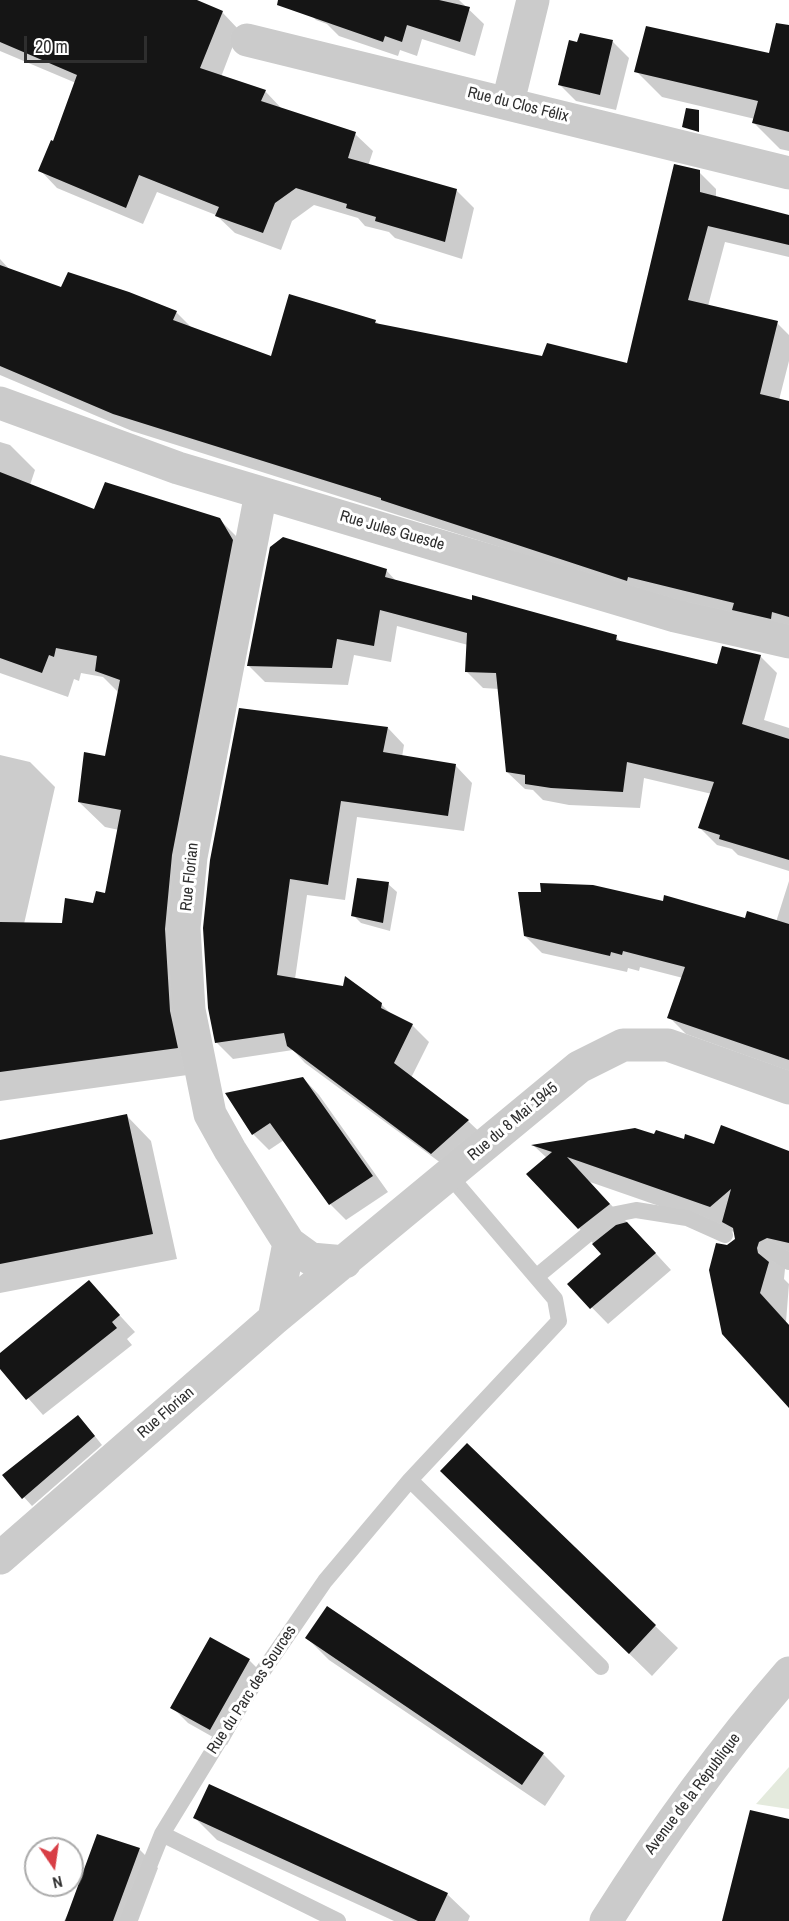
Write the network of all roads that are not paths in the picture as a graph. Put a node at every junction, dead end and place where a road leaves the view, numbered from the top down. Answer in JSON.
{"nodes":[{"id":1,"x":533,"y":0,"type":"edge"},
{"id":2,"x":247,"y":40,"type":"dead end"},
{"id":3,"x":508,"y":102,"type":"junction"},
{"id":4,"x":789,"y":173,"type":"edge"},
{"id":5,"x":0,"y":403,"type":"edge"},
{"id":6,"x":261,"y":493,"type":"junction"},
{"id":7,"x":789,"y":642,"type":"edge"},
{"id":8,"x":789,"y":1088,"type":"edge"},
{"id":9,"x":449,"y":1175,"type":"junction"},
{"id":10,"x":725,"y":1235,"type":"dead end"},
{"id":11,"x":289,"y":1244,"type":"junction"},
{"id":12,"x":767,"y":1248,"type":"dead end"},
{"id":13,"x":345,"y":1262,"type":"junction"},
{"id":14,"x":789,"y":1262,"type":"edge"},
{"id":15,"x":536,"y":1277,"type":"junction"},
{"id":16,"x":274,"y":1319,"type":"junction"},
{"id":17,"x":410,"y":1479,"type":"junction"},
{"id":18,"x":0,"y":1558,"type":"edge"},
{"id":19,"x":601,"y":1667,"type":"dead end"},
{"id":20,"x":789,"y":1673,"type":"edge"},
{"id":21,"x":162,"y":1834,"type":"junction"},
{"id":22,"x":126,"y":1921,"type":"edge"},
{"id":23,"x":338,"y":1921,"type":"edge"},
{"id":24,"x":606,"y":1921,"type":"edge"}],
"edges":[{"from":1,"to":3,"type":"street"},
{"from":2,"to":3,"type":"street","name":"Rue du Clos Félix"},
{"from":3,"to":4,"type":"street","name":"Rue du Clos Félix"},
{"from":5,"to":6,"type":"street","name":"Rue Jules Guesde"},
{"from":6,"to":7,"type":"street","name":"Rue Jules Guesde"},
{"from":6,"to":11,"type":"street","name":"Rue Florian"},
{"from":8,"to":9,"type":"street","name":"Rue du 8 Mai 1945"},
{"from":9,"to":13,"type":"street","name":"Rue du 8 Mai 1945"},
{"from":9,"to":15,"type":"lane","name":"Rue du Parc des Sources"},
{"from":10,"to":15,"type":"lane"},
{"from":11,"to":13,"type":"street","name":"Rue Florian"},
{"from":11,"to":16,"type":"street"},
{"from":12,"to":14,"type":"lane"},
{"from":13,"to":16,"type":"street","name":"Rue du 8 Mai 1945"},
{"from":15,"to":17,"type":"lane","name":"Rue du Parc des Sources"},
{"from":16,"to":18,"type":"street","name":"Rue Florian"},
{"from":17,"to":19,"type":"lane"},
{"from":17,"to":21,"type":"lane","name":"Rue du Parc des Sources"},
{"from":20,"to":24,"type":"street","name":"Avenue de la République"},
{"from":21,"to":22,"type":"lane","name":"Rue du Parc des Sources"},
{"from":21,"to":23,"type":"lane"}]}
